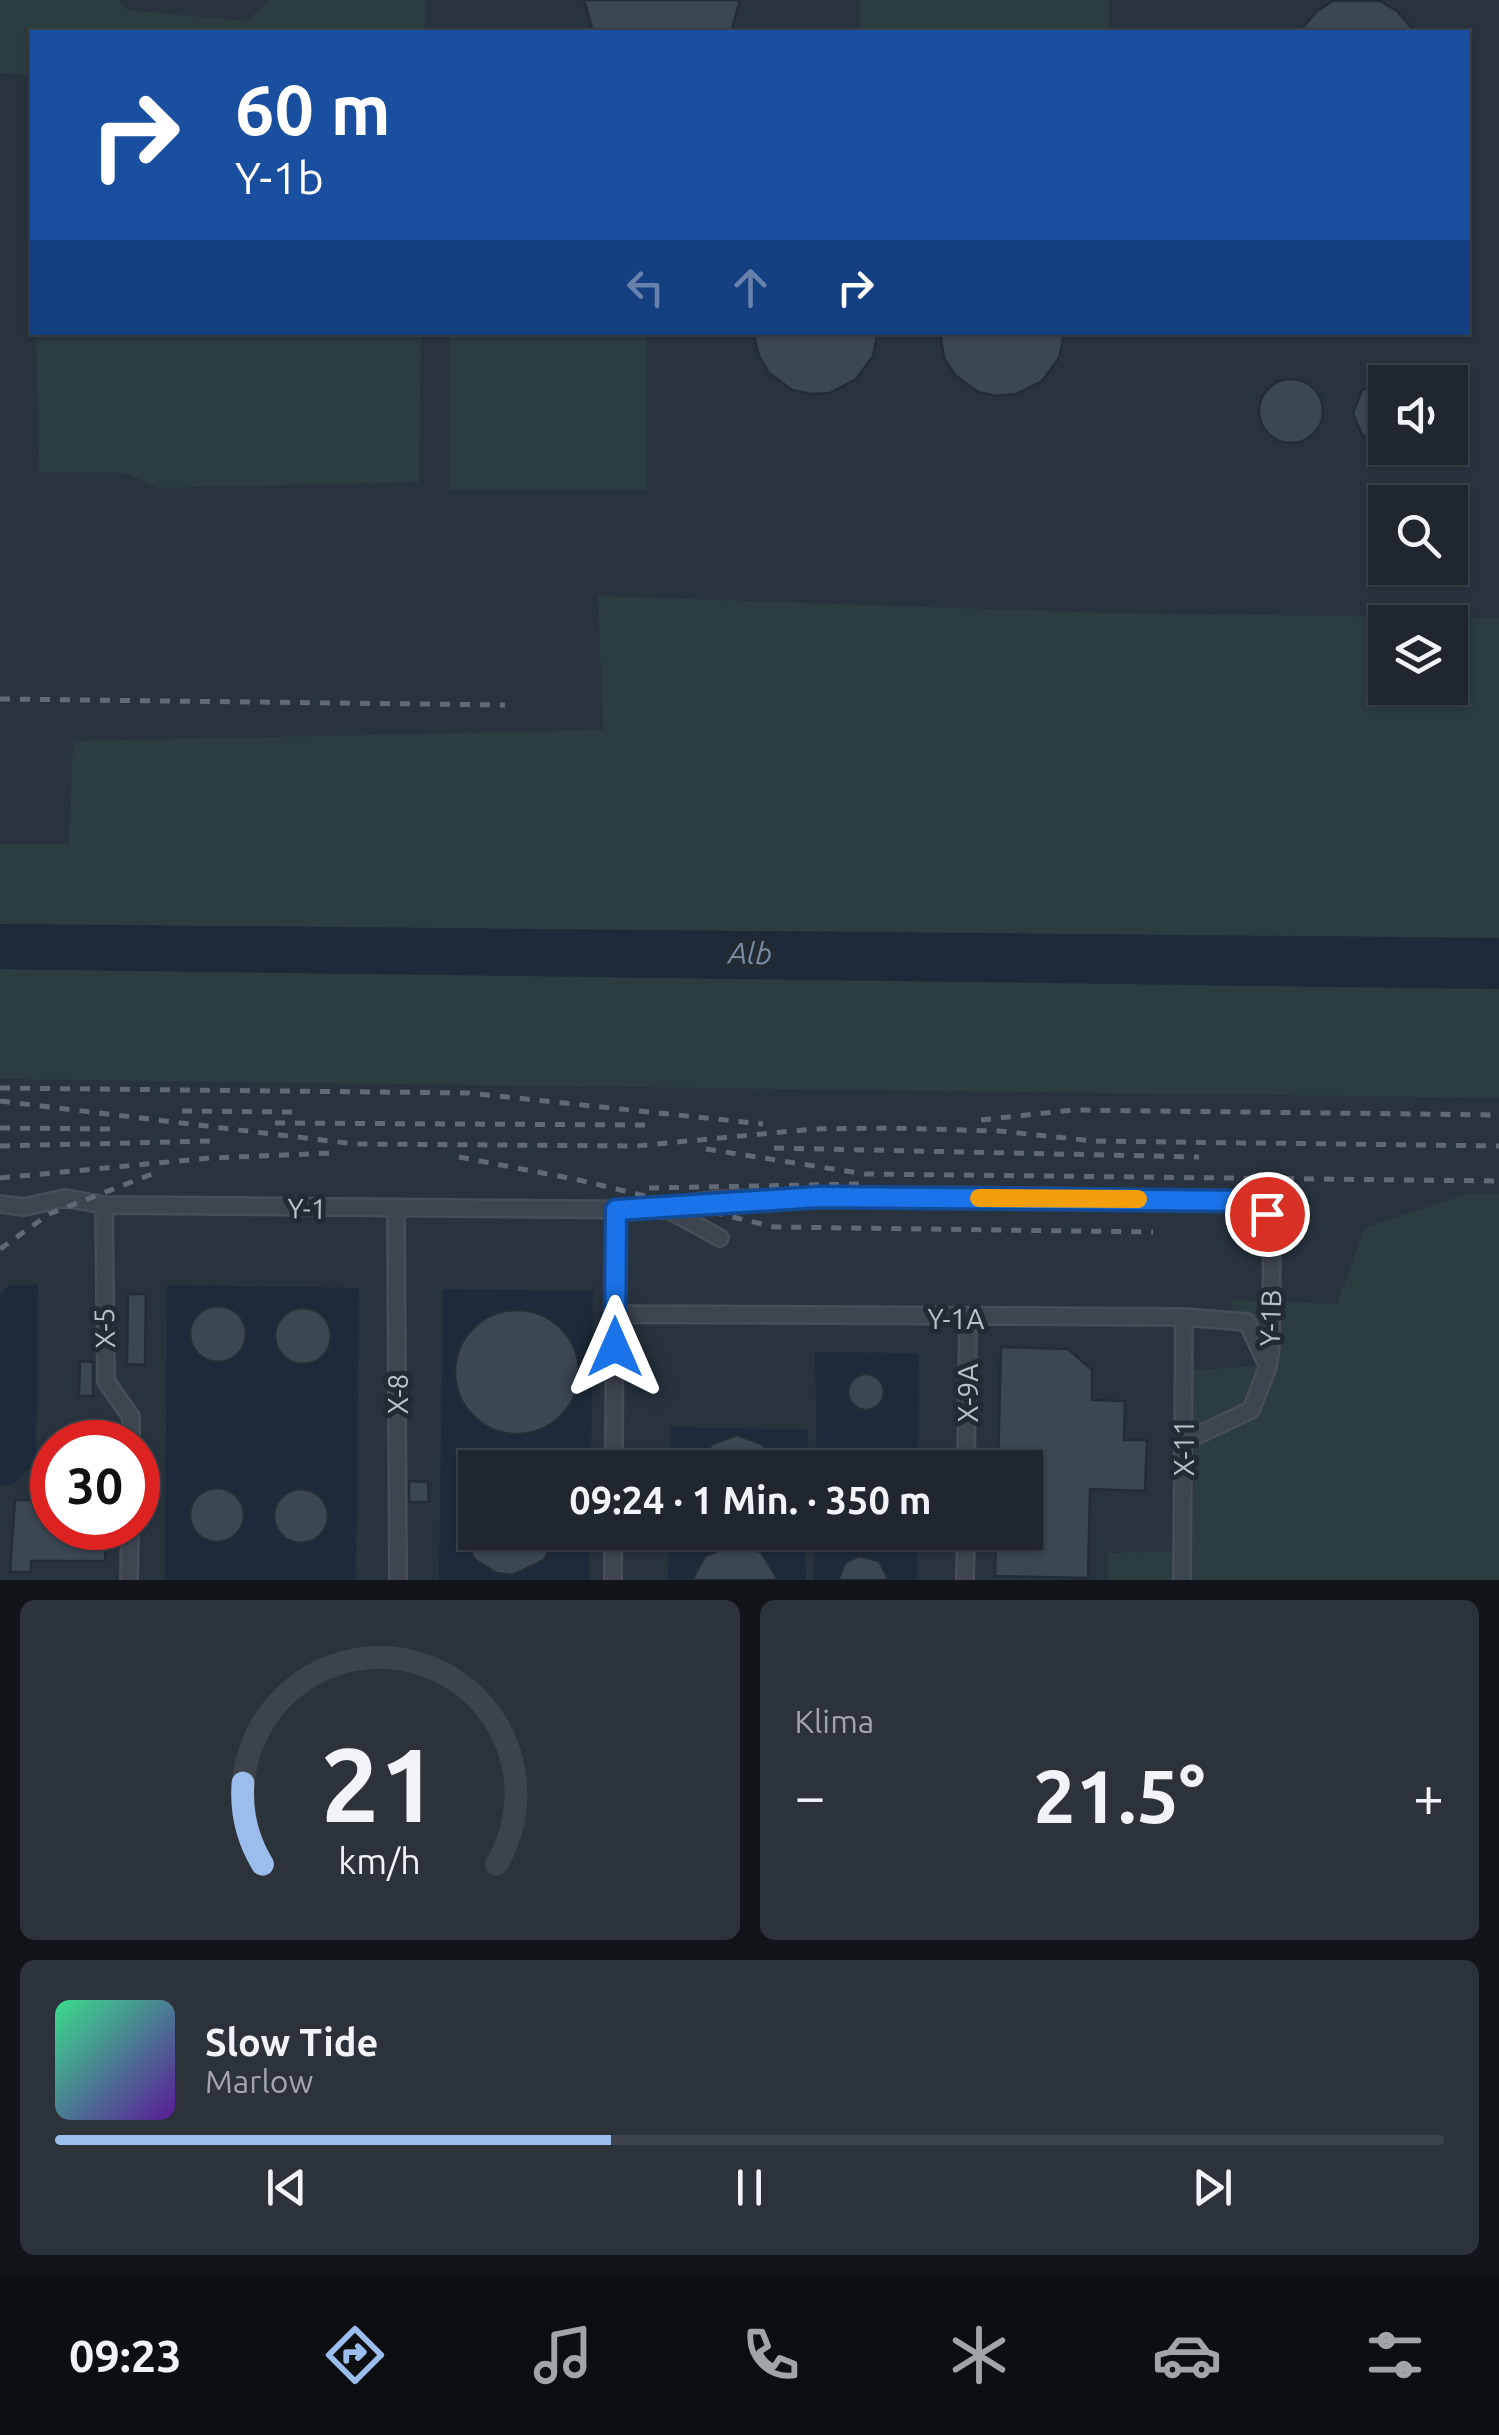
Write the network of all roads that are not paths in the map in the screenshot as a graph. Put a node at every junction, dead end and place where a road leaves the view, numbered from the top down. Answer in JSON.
{"nodes":[{"id":1,"x":0,"y":1204,"type":"edge"},
{"id":2,"x":104,"y":1205,"type":"junction"},
{"id":3,"x":396,"y":1209,"type":"junction"},
{"id":4,"x":616,"y":1210,"type":"junction"},
{"id":5,"x":669,"y":1210,"type":"junction"},
{"id":6,"x":720,"y":1238,"type":"dead end"},
{"id":7,"x":615,"y":1314,"type":"junction"},
{"id":8,"x":1184,"y":1316,"type":"junction"},
{"id":9,"x":968,"y":1318,"type":"junction"},
{"id":10,"x":1268,"y":1367,"type":"junction"},
{"id":11,"x":131,"y":1420,"type":"edge"},
{"id":12,"x":1183,"y":1442,"type":"junction"},
{"id":13,"x":614,"y":1450,"type":"edge"},
{"id":14,"x":966,"y":1450,"type":"edge"},
{"id":15,"x":130,"y":1550,"type":"edge"},
{"id":16,"x":613,"y":1550,"type":"edge"},
{"id":17,"x":966,"y":1550,"type":"edge"},
{"id":18,"x":129,"y":1580,"type":"edge"},
{"id":19,"x":398,"y":1580,"type":"edge"},
{"id":20,"x":612,"y":1580,"type":"edge"},
{"id":21,"x":966,"y":1580,"type":"edge"},
{"id":22,"x":1182,"y":1580,"type":"edge"}],
"edges":[{"from":1,"to":2,"type":"street","name":"Y-1"},
{"from":2,"to":3,"type":"street","name":"Y-1"},
{"from":2,"to":11,"type":"street","name":"X-5"},
{"from":3,"to":4,"type":"street","name":"Y-1"},
{"from":3,"to":19,"type":"street","name":"X-8"},
{"from":4,"to":5,"type":"street","name":"Y-1B"},
{"from":4,"to":7,"type":"street"},
{"from":5,"to":6,"type":"street","name":"Y-1B"},
{"from":5,"to":10,"type":"street","name":"Y-1B"},
{"from":7,"to":9,"type":"street","name":"Y-1A"},
{"from":7,"to":13,"type":"street"},
{"from":8,"to":9,"type":"street","name":"Y-1A"},
{"from":8,"to":10,"type":"street","name":"Y-1A"},
{"from":8,"to":12,"type":"street","name":"X-11"},
{"from":9,"to":14,"type":"street","name":"X-9A"},
{"from":10,"to":12,"type":"street"},
{"from":12,"to":22,"type":"street","name":"X-11"},
{"from":15,"to":18,"type":"street"},
{"from":16,"to":20,"type":"street"},
{"from":17,"to":21,"type":"street"}]}
